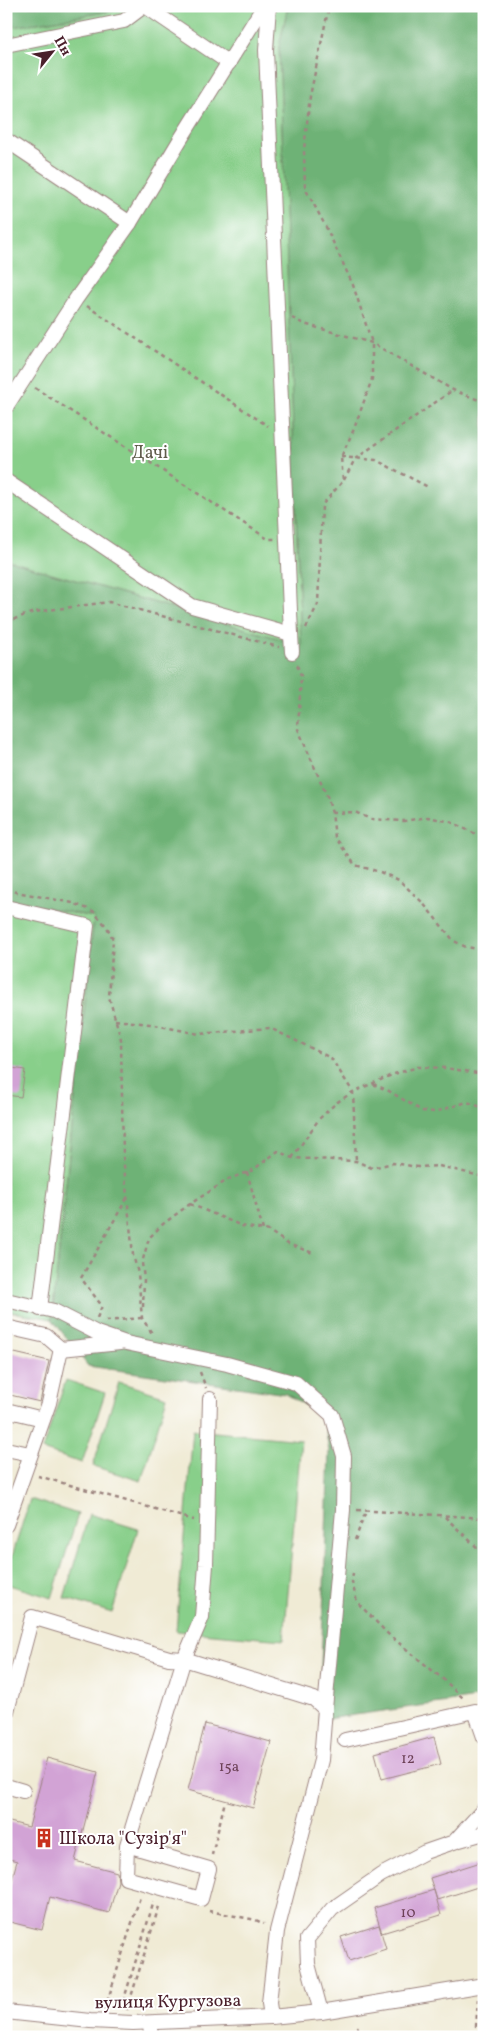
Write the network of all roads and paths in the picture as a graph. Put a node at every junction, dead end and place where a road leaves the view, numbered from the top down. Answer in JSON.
{"nodes":[{"id":1,"x":144,"y":6,"type":"edge"},
{"id":2,"x":264,"y":6,"type":"edge"},
{"id":3,"x":269,"y":6,"type":"edge"},
{"id":4,"x":6,"y":45,"type":"edge"},
{"id":5,"x":229,"y":63,"type":"junction"},
{"id":6,"x":6,"y":140,"type":"edge"},
{"id":7,"x":130,"y":223,"type":"junction"},
{"id":8,"x":76,"y":298,"type":"junction"},
{"id":9,"x":304,"y":324,"type":"dead end"},
{"id":10,"x":23,"y":381,"type":"junction"},
{"id":11,"x":452,"y":390,"type":"junction"},
{"id":12,"x":484,"y":402,"type":"edge"},
{"id":13,"x":6,"y":406,"type":"edge"},
{"id":14,"x":283,"y":436,"type":"junction"},
{"id":15,"x":341,"y":457,"type":"dead end"},
{"id":16,"x":354,"y":458,"type":"junction"},
{"id":17,"x":6,"y":481,"type":"edge"},
{"id":18,"x":343,"y":481,"type":"dead end"},
{"id":19,"x":430,"y":488,"type":"dead end"},
{"id":20,"x":287,"y":539,"type":"junction"},
{"id":21,"x":291,"y":634,"type":"junction"},
{"id":22,"x":292,"y":652,"type":"joint"},
{"id":23,"x":332,"y":813,"type":"junction"},
{"id":24,"x":484,"y":838,"type":"edge"},
{"id":25,"x":6,"y":890,"type":"edge"},
{"id":26,"x":6,"y":907,"type":"edge"},
{"id":27,"x":484,"y":950,"type":"edge"},
{"id":28,"x":115,"y":1020,"type":"junction"},
{"id":29,"x":484,"y":1074,"type":"edge"},
{"id":30,"x":373,"y":1084,"type":"junction"},
{"id":31,"x":353,"y":1092,"type":"junction"},
{"id":32,"x":484,"y":1108,"type":"edge"},
{"id":33,"x":292,"y":1158,"type":"junction"},
{"id":34,"x":356,"y":1161,"type":"junction"},
{"id":35,"x":247,"y":1172,"type":"junction"},
{"id":36,"x":484,"y":1177,"type":"edge"},
{"id":37,"x":128,"y":1197,"type":"junction"},
{"id":38,"x":190,"y":1204,"type":"junction"},
{"id":39,"x":263,"y":1230,"type":"junction"},
{"id":40,"x":313,"y":1253,"type":"dead end"},
{"id":41,"x":6,"y":1300,"type":"edge"},
{"id":42,"x":40,"y":1309,"type":"junction"},
{"id":43,"x":142,"y":1318,"type":"junction"},
{"id":44,"x":91,"y":1324,"type":"junction"},
{"id":45,"x":6,"y":1327,"type":"edge"},
{"id":46,"x":126,"y":1343,"type":"junction"},
{"id":47,"x":61,"y":1349,"type":"junction"},
{"id":48,"x":164,"y":1350,"type":"junction"},
{"id":49,"x":195,"y":1357,"type":"junction"},
{"id":50,"x":210,"y":1399,"type":"joint"},
{"id":51,"x":6,"y":1410,"type":"edge"},
{"id":52,"x":43,"y":1419,"type":"junction"},
{"id":53,"x":6,"y":1449,"type":"edge"},
{"id":54,"x":30,"y":1454,"type":"junction"},
{"id":55,"x":34,"y":1475,"type":"dead end"},
{"id":56,"x":343,"y":1510,"type":"junction"},
{"id":57,"x":366,"y":1511,"type":"junction"},
{"id":58,"x":444,"y":1516,"type":"junction"},
{"id":59,"x":484,"y":1518,"type":"edge"},
{"id":60,"x":207,"y":1523,"type":"junction"},
{"id":61,"x":6,"y":1525,"type":"edge"},
{"id":62,"x":354,"y":1542,"type":"dead end"},
{"id":63,"x":484,"y":1554,"type":"edge"},
{"id":64,"x":353,"y":1572,"type":"dead end"},
{"id":65,"x":184,"y":1659,"type":"junction"},
{"id":66,"x":325,"y":1709,"type":"junction"},
{"id":67,"x":475,"y":1711,"type":"junction"},
{"id":68,"x":6,"y":1715,"type":"edge"},
{"id":69,"x":484,"y":1737,"type":"edge"},
{"id":70,"x":345,"y":1740,"type":"dead end"},
{"id":71,"x":6,"y":1786,"type":"edge"},
{"id":72,"x":23,"y":1791,"type":"dead end"},
{"id":73,"x":224,"y":1800,"type":"dead end"},
{"id":74,"x":484,"y":1810,"type":"edge"},
{"id":75,"x":484,"y":1833,"type":"edge"},
{"id":76,"x":454,"y":1842,"type":"junction"},
{"id":77,"x":127,"y":1845,"type":"junction"},
{"id":78,"x":209,"y":1869,"type":"junction"},
{"id":79,"x":156,"y":1887,"type":"junction"},
{"id":80,"x":482,"y":1985,"type":"edge"},
{"id":81,"x":6,"y":2012,"type":"edge"},
{"id":82,"x":321,"y":2012,"type":"junction"},
{"id":83,"x":122,"y":2016,"type":"junction"},
{"id":84,"x":271,"y":2017,"type":"junction"},
{"id":85,"x":101,"y":2021,"type":"junction"},
{"id":86,"x":150,"y":2022,"type":"junction"},
{"id":87,"x":357,"y":2026,"type":"dead end"},
{"id":88,"x":151,"y":2037,"type":"edge"},
{"id":89,"x":361,"y":2037,"type":"edge"},
{"id":90,"x":480,"y":2037,"type":"edge"}],
"edges":[{"from":1,"to":4,"type":"street"},
{"from":1,"to":5,"type":"street"},
{"from":2,"to":5,"type":"street"},
{"from":3,"to":14,"type":"street"},
{"from":5,"to":7,"type":"street"},
{"from":6,"to":7,"type":"street"},
{"from":7,"to":8,"type":"street"},
{"from":8,"to":10,"type":"street"},
{"from":8,"to":14,"type":"path"},
{"from":9,"to":11,"type":"path"},
{"from":10,"to":13,"type":"street"},
{"from":10,"to":20,"type":"path"},
{"from":11,"to":12,"type":"path"},
{"from":11,"to":16,"type":"path"},
{"from":14,"to":20,"type":"street"},
{"from":15,"to":16,"type":"path"},
{"from":16,"to":18,"type":"path"},
{"from":16,"to":19,"type":"path"},
{"from":17,"to":21,"type":"street"},
{"from":20,"to":21,"type":"street"},
{"from":21,"to":22,"type":"street"},
{"from":22,"to":23,"type":"path"},
{"from":23,"to":24,"type":"path"},
{"from":23,"to":27,"type":"path"},
{"from":25,"to":28,"type":"path"},
{"from":26,"to":42,"type":"street"},
{"from":28,"to":31,"type":"path"},
{"from":28,"to":37,"type":"path"},
{"from":29,"to":30,"type":"path"},
{"from":30,"to":31,"type":"path"},
{"from":30,"to":32,"type":"path"},
{"from":31,"to":33,"type":"path"},
{"from":31,"to":34,"type":"path"},
{"from":33,"to":34,"type":"path"},
{"from":33,"to":35,"type":"path"},
{"from":34,"to":36,"type":"path"},
{"from":35,"to":38,"type":"path"},
{"from":35,"to":39,"type":"path"},
{"from":37,"to":43,"type":"path"},
{"from":37,"to":44,"type":"path"},
{"from":38,"to":39,"type":"path"},
{"from":38,"to":43,"type":"path"},
{"from":39,"to":40,"type":"path"},
{"from":41,"to":42,"type":"street"},
{"from":42,"to":44,"type":"street"},
{"from":43,"to":44,"type":"path"},
{"from":43,"to":48,"type":"path"},
{"from":44,"to":46,"type":"street"},
{"from":45,"to":47,"type":"street"},
{"from":46,"to":47,"type":"street"},
{"from":46,"to":48,"type":"street"},
{"from":47,"to":52,"type":"street"},
{"from":48,"to":49,"type":"street"},
{"from":49,"to":50,"type":"path"},
{"from":49,"to":56,"type":"street"},
{"from":50,"to":60,"type":"street"},
{"from":51,"to":52,"type":"street"},
{"from":52,"to":54,"type":"street"},
{"from":53,"to":54,"type":"street"},
{"from":54,"to":61,"type":"street"},
{"from":55,"to":60,"type":"path"},
{"from":56,"to":57,"type":"path"},
{"from":56,"to":66,"type":"street"},
{"from":57,"to":58,"type":"path"},
{"from":57,"to":62,"type":"path"},
{"from":58,"to":59,"type":"path"},
{"from":58,"to":63,"type":"path"},
{"from":60,"to":65,"type":"street"},
{"from":64,"to":67,"type":"path"},
{"from":65,"to":66,"type":"street"},
{"from":65,"to":68,"type":"street"},
{"from":65,"to":77,"type":"street"},
{"from":66,"to":84,"type":"street"},
{"from":67,"to":69,"type":"street"},
{"from":67,"to":70,"type":"street"},
{"from":71,"to":72,"type":"street"},
{"from":73,"to":78,"type":"path"},
{"from":74,"to":76,"type":"street"},
{"from":75,"to":76,"type":"street"},
{"from":76,"to":82,"type":"street"},
{"from":77,"to":78,"type":"street"},
{"from":77,"to":79,"type":"street"},
{"from":78,"to":79,"type":"street"},
{"from":79,"to":83,"type":"path"},
{"from":79,"to":83,"type":"path"},
{"from":79,"to":85,"type":"path"},
{"from":80,"to":82,"type":"street","name":"вулиця Кургузова"},
{"from":80,"to":90,"type":"path"},
{"from":81,"to":85,"type":"street","name":"вулиця Кургузова"},
{"from":82,"to":84,"type":"street","name":"вулиця Кургузова"},
{"from":83,"to":85,"type":"street","name":"вулиця Кургузова"},
{"from":83,"to":86,"type":"street","name":"вулиця Кургузова"},
{"from":84,"to":86,"type":"street","name":"вулиця Кургузова"},
{"from":86,"to":88,"type":"street"},
{"from":87,"to":89,"type":"path"}]}
